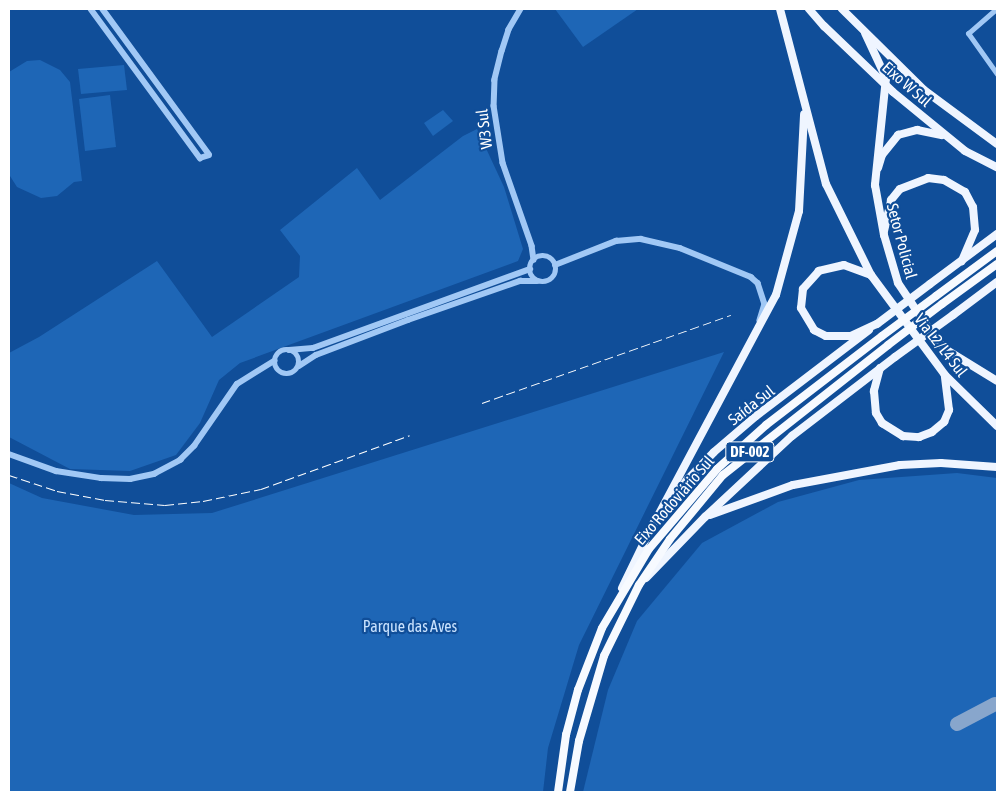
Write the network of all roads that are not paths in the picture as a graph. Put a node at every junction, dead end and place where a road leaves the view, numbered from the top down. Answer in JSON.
{"nodes":[{"id":1,"x":91,"y":9,"type":"edge"},
{"id":2,"x":102,"y":9,"type":"edge"},
{"id":3,"x":521,"y":9,"type":"edge"},
{"id":4,"x":780,"y":9,"type":"edge"},
{"id":5,"x":809,"y":9,"type":"edge"},
{"id":6,"x":842,"y":9,"type":"edge"},
{"id":7,"x":996,"y":9,"type":"edge"},
{"id":8,"x":865,"y":33,"type":"junction"},
{"id":9,"x":144,"y":66,"type":"junction"},
{"id":10,"x":137,"y":72,"type":"junction"},
{"id":11,"x":997,"y":74,"type":"edge"},
{"id":12,"x":807,"y":130,"type":"junction"},
{"id":13,"x":952,"y":141,"type":"junction"},
{"id":14,"x":200,"y":143,"type":"junction"},
{"id":15,"x":997,"y":144,"type":"edge"},
{"id":16,"x":192,"y":148,"type":"junction"},
{"id":17,"x":997,"y":167,"type":"edge"},
{"id":18,"x":875,"y":185,"type":"junction"},
{"id":19,"x":997,"y":234,"type":"edge"},
{"id":20,"x":884,"y":235,"type":"junction"},
{"id":21,"x":532,"y":246,"type":"junction"},
{"id":22,"x":997,"y":251,"type":"edge"},
{"id":23,"x":543,"y":257,"type":"junction"},
{"id":24,"x":534,"y":260,"type":"junction"},
{"id":25,"x":962,"y":260,"type":"junction"},
{"id":26,"x":997,"y":264,"type":"edge"},
{"id":27,"x":556,"y":265,"type":"junction"},
{"id":28,"x":530,"y":269,"type":"junction"},
{"id":29,"x":871,"y":275,"type":"junction"},
{"id":30,"x":537,"y":281,"type":"junction"},
{"id":31,"x":997,"y":282,"type":"edge"},
{"id":32,"x":997,"y":290,"type":"edge"},
{"id":33,"x":982,"y":294,"type":"junction"},
{"id":34,"x":869,"y":330,"type":"junction"},
{"id":35,"x":756,"y":334,"type":"junction"},
{"id":36,"x":289,"y":350,"type":"junction"},
{"id":37,"x":274,"y":361,"type":"junction"},
{"id":38,"x":299,"y":366,"type":"junction"},
{"id":39,"x":880,"y":368,"type":"junction"},
{"id":40,"x":261,"y":371,"type":"junction"},
{"id":41,"x":278,"y":371,"type":"junction"},
{"id":42,"x":945,"y":375,"type":"junction"},
{"id":43,"x":995,"y":379,"type":"edge"},
{"id":44,"x":997,"y":426,"type":"edge"},
{"id":45,"x":9,"y":454,"type":"edge"},
{"id":46,"x":997,"y":467,"type":"edge"},
{"id":47,"x":705,"y":516,"type":"junction"},
{"id":48,"x":653,"y":525,"type":"junction"},
{"id":49,"x":640,"y":585,"type":"junction"},
{"id":50,"x":620,"y":593,"type":"junction"},
{"id":51,"x":558,"y":792,"type":"edge"},
{"id":52,"x":570,"y":792,"type":"edge"}],
"edges":[{"from":1,"to":10,"type":"street"},
{"from":2,"to":9,"type":"street"},
{"from":3,"to":21,"type":"street","name":"W3 Sul"},
{"from":4,"to":12,"type":"main road","name":"Via L2/L4 Sul"},
{"from":5,"to":13,"type":"main road","name":"Eixo W Sul","bridge":true},
{"from":6,"to":8,"type":"main road"},
{"from":7,"to":11,"type":"street"},
{"from":8,"to":15,"type":"main road"},
{"from":8,"to":18,"type":"main road"},
{"from":9,"to":10,"type":"street"},
{"from":9,"to":14,"type":"street"},
{"from":10,"to":16,"type":"street"},
{"from":12,"to":29,"type":"main road","name":"Via L2/L4 Sul"},
{"from":12,"to":35,"type":"main road"},
{"from":13,"to":17,"type":"main road","name":"Eixo W Sul"},
{"from":13,"to":18,"type":"main road"},
{"from":14,"to":16,"type":"street"},
{"from":14,"to":16,"type":"street"},
{"from":18,"to":20,"type":"main road","name":"Setor Policial"},
{"from":19,"to":25,"type":"main road","name":"Saída Sul"},
{"from":20,"to":25,"type":"main road"},
{"from":20,"to":43,"type":"main road","name":"Setor Policial"},
{"from":21,"to":23,"type":"street","name":"W3 Sul"},
{"from":21,"to":24,"type":"street","name":"W3 Sul"},
{"from":22,"to":50,"type":"highway","name":"Eixo Rodoviário Sul","number":"DF-002","bridge":true},
{"from":23,"to":24,"type":"street"},
{"from":23,"to":27,"type":"street"},
{"from":24,"to":28,"type":"street"},
{"from":25,"to":34,"type":"main road","name":"Saída Sul","bridge":true},
{"from":26,"to":49,"type":"highway","name":"Eixo Rodoviário Sul","number":"DF-002","bridge":true},
{"from":27,"to":30,"type":"street"},
{"from":27,"to":35,"type":"street"},
{"from":28,"to":30,"type":"street"},
{"from":28,"to":36,"type":"street"},
{"from":29,"to":34,"type":"main road"},
{"from":29,"to":42,"type":"main road","name":"Via L2/L4 Sul"},
{"from":30,"to":38,"type":"street"},
{"from":31,"to":33,"type":"main road"},
{"from":32,"to":33,"type":"main road"},
{"from":33,"to":39,"type":"main road","bridge":true},
{"from":34,"to":48,"type":"main road","name":"Saída Sul"},
{"from":35,"to":48,"type":"main road"},
{"from":36,"to":37,"type":"street"},
{"from":36,"to":38,"type":"street"},
{"from":37,"to":40,"type":"street"},
{"from":37,"to":41,"type":"street"},
{"from":38,"to":41,"type":"street"},
{"from":39,"to":42,"type":"main road"},
{"from":39,"to":47,"type":"main road"},
{"from":40,"to":41,"type":"street"},
{"from":40,"to":45,"type":"street"},
{"from":42,"to":44,"type":"main road","name":"Via L2/L4 Sul"},
{"from":46,"to":47,"type":"main road"},
{"from":47,"to":49,"type":"main road"},
{"from":48,"to":50,"type":"main road","name":"Saída Sul"},
{"from":49,"to":52,"type":"highway","name":"Eixo Rodoviário Sul","number":"DF-002"},
{"from":50,"to":51,"type":"highway","name":"Eixo Rodoviário Sul","number":"DF-002"}]}
